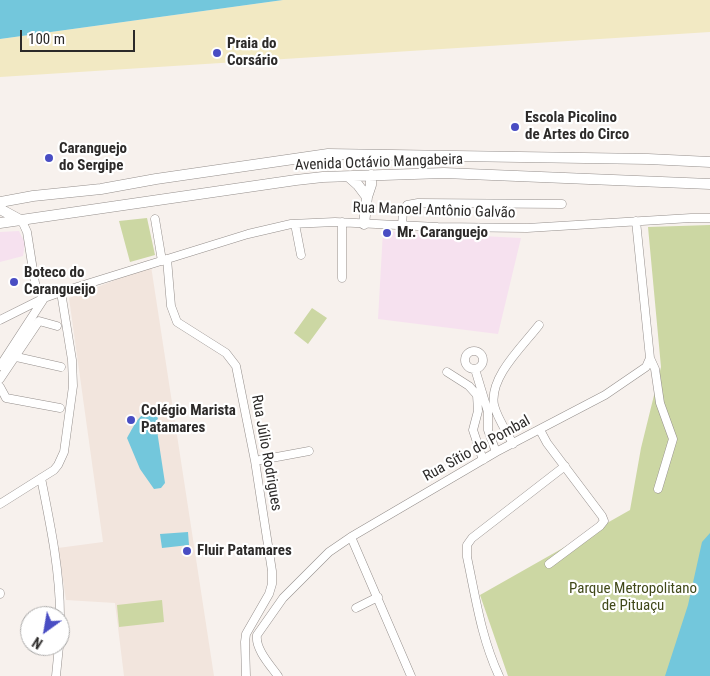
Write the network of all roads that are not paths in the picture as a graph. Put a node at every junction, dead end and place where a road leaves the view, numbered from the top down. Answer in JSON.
{"nodes":[{"id":1,"x":710,"y":162,"type":"edge"},
{"id":2,"x":371,"y":176,"type":"junction"},
{"id":3,"x":349,"y":177,"type":"junction"},
{"id":4,"x":706,"y":183,"type":"edge"},
{"id":5,"x":367,"y":197,"type":"junction"},
{"id":6,"x":0,"y":202,"type":"edge"},
{"id":7,"x":562,"y":204,"type":"dead end"},
{"id":8,"x":0,"y":209,"type":"edge"},
{"id":9,"x":710,"y":218,"type":"edge"},
{"id":10,"x":155,"y":219,"type":"dead end"},
{"id":11,"x":22,"y":221,"type":"junction"},
{"id":12,"x":636,"y":221,"type":"junction"},
{"id":13,"x":342,"y":222,"type":"junction"},
{"id":14,"x":0,"y":223,"type":"edge"},
{"id":15,"x":295,"y":224,"type":"junction"},
{"id":16,"x":364,"y":224,"type":"junction"},
{"id":17,"x":402,"y":225,"type":"junction"},
{"id":18,"x":301,"y":255,"type":"dead end"},
{"id":19,"x":164,"y":260,"type":"junction"},
{"id":20,"x":342,"y":278,"type":"dead end"},
{"id":21,"x":61,"y":292,"type":"junction"},
{"id":22,"x":44,"y":298,"type":"junction"},
{"id":23,"x":0,"y":320,"type":"edge"},
{"id":24,"x":539,"y":325,"type":"dead end"},
{"id":25,"x":57,"y":326,"type":"dead end"},
{"id":26,"x":12,"y":356,"type":"junction"},
{"id":27,"x":650,"y":358,"type":"junction"},
{"id":28,"x":0,"y":366,"type":"edge"},
{"id":29,"x":61,"y":367,"type":"dead end"},
{"id":30,"x":475,"y":369,"type":"dead end"},
{"id":31,"x":447,"y":372,"type":"dead end"},
{"id":32,"x":0,"y":379,"type":"edge"},
{"id":33,"x":0,"y":387,"type":"edge"},
{"id":34,"x":60,"y":408,"type":"dead end"},
{"id":35,"x":540,"y":430,"type":"junction"},
{"id":36,"x":513,"y":444,"type":"junction"},
{"id":37,"x":309,"y":451,"type":"dead end"},
{"id":38,"x":496,"y":452,"type":"junction"},
{"id":39,"x":483,"y":460,"type":"junction"},
{"id":40,"x":255,"y":461,"type":"junction"},
{"id":41,"x":565,"y":466,"type":"junction"},
{"id":42,"x":41,"y":478,"type":"junction"},
{"id":43,"x":658,"y":489,"type":"dead end"},
{"id":44,"x":0,"y":504,"type":"edge"},
{"id":45,"x":351,"y":537,"type":"junction"},
{"id":46,"x":549,"y":564,"type":"dead end"},
{"id":47,"x":378,"y":597,"type":"junction"},
{"id":48,"x":59,"y":606,"type":"edge"},
{"id":49,"x":356,"y":608,"type":"dead end"},
{"id":50,"x":58,"y":656,"type":"edge"},
{"id":51,"x":56,"y":676,"type":"edge"},
{"id":52,"x":246,"y":676,"type":"edge"},
{"id":53,"x":278,"y":676,"type":"edge"},
{"id":54,"x":412,"y":676,"type":"edge"},
{"id":55,"x":499,"y":676,"type":"edge"}],
"edges":[{"from":1,"to":6,"type":"main road","name":"Avenida Octávio Mangabeira"},
{"from":2,"to":3,"type":"main road","name":"Avenida Octávio Mangabeira"},
{"from":2,"to":4,"type":"main road","name":"Avenida Octávio Mangabeira"},
{"from":2,"to":5,"type":"main road"},
{"from":3,"to":5,"type":"main road"},
{"from":3,"to":11,"type":"main road","name":"Avenida Octávio Mangabeira"},
{"from":5,"to":16,"type":"main road"},
{"from":7,"to":17,"type":"street"},
{"from":8,"to":11,"type":"main road"},
{"from":9,"to":12,"type":"street","name":"Rua Manoel Antônio Galvão"},
{"from":10,"to":19,"type":"street"},
{"from":11,"to":14,"type":"main road","name":"Avenida Octávio Mangabeira"},
{"from":11,"to":22,"type":"street"},
{"from":12,"to":17,"type":"street","name":"Rua Manoel Antônio Galvão"},
{"from":12,"to":27,"type":"street"},
{"from":13,"to":15,"type":"street","name":"Rua Manoel Antônio Galvão"},
{"from":13,"to":16,"type":"street","name":"Rua Manoel Antônio Galvão"},
{"from":13,"to":20,"type":"street"},
{"from":15,"to":18,"type":"street"},
{"from":15,"to":19,"type":"street","name":"Rua Manoel Antônio Galvão"},
{"from":16,"to":17,"type":"street","name":"Rua Manoel Antônio Galvão"},
{"from":19,"to":21,"type":"street","name":"Rua Manoel Antônio Galvão"},
{"from":19,"to":40,"type":"street","name":"Rua Júlio Rodrigues"},
{"from":21,"to":22,"type":"street","name":"Rua Manoel Antônio Galvão"},
{"from":21,"to":42,"type":"street"},
{"from":22,"to":23,"type":"street","name":"Rua Manoel Antônio Galvão"},
{"from":22,"to":26,"type":"street"},
{"from":24,"to":36,"type":"street"},
{"from":25,"to":26,"type":"street"},
{"from":26,"to":28,"type":"street"},
{"from":26,"to":29,"type":"street"},
{"from":26,"to":32,"type":"street"},
{"from":27,"to":35,"type":"street","name":"Rua Sítio do Pombal"},
{"from":27,"to":43,"type":"street"},
{"from":30,"to":38,"type":"street"},
{"from":31,"to":39,"type":"street"},
{"from":33,"to":34,"type":"street"},
{"from":35,"to":36,"type":"street","name":"Rua Sítio do Pombal"},
{"from":35,"to":41,"type":"street"},
{"from":36,"to":38,"type":"street","name":"Rua Sítio do Pombal"},
{"from":37,"to":40,"type":"street"},
{"from":38,"to":39,"type":"street","name":"Rua Sítio do Pombal"},
{"from":39,"to":45,"type":"street","name":"Rua Sítio do Pombal"},
{"from":40,"to":52,"type":"street","name":"Rua Júlio Rodrigues"},
{"from":41,"to":46,"type":"street"},
{"from":41,"to":55,"type":"street"},
{"from":42,"to":44,"type":"street"},
{"from":42,"to":48,"type":"street"},
{"from":45,"to":47,"type":"street"},
{"from":45,"to":53,"type":"street","name":"Rua Sítio do Pombal"},
{"from":47,"to":49,"type":"street"},
{"from":47,"to":54,"type":"street"},
{"from":50,"to":51,"type":"street"}]}
